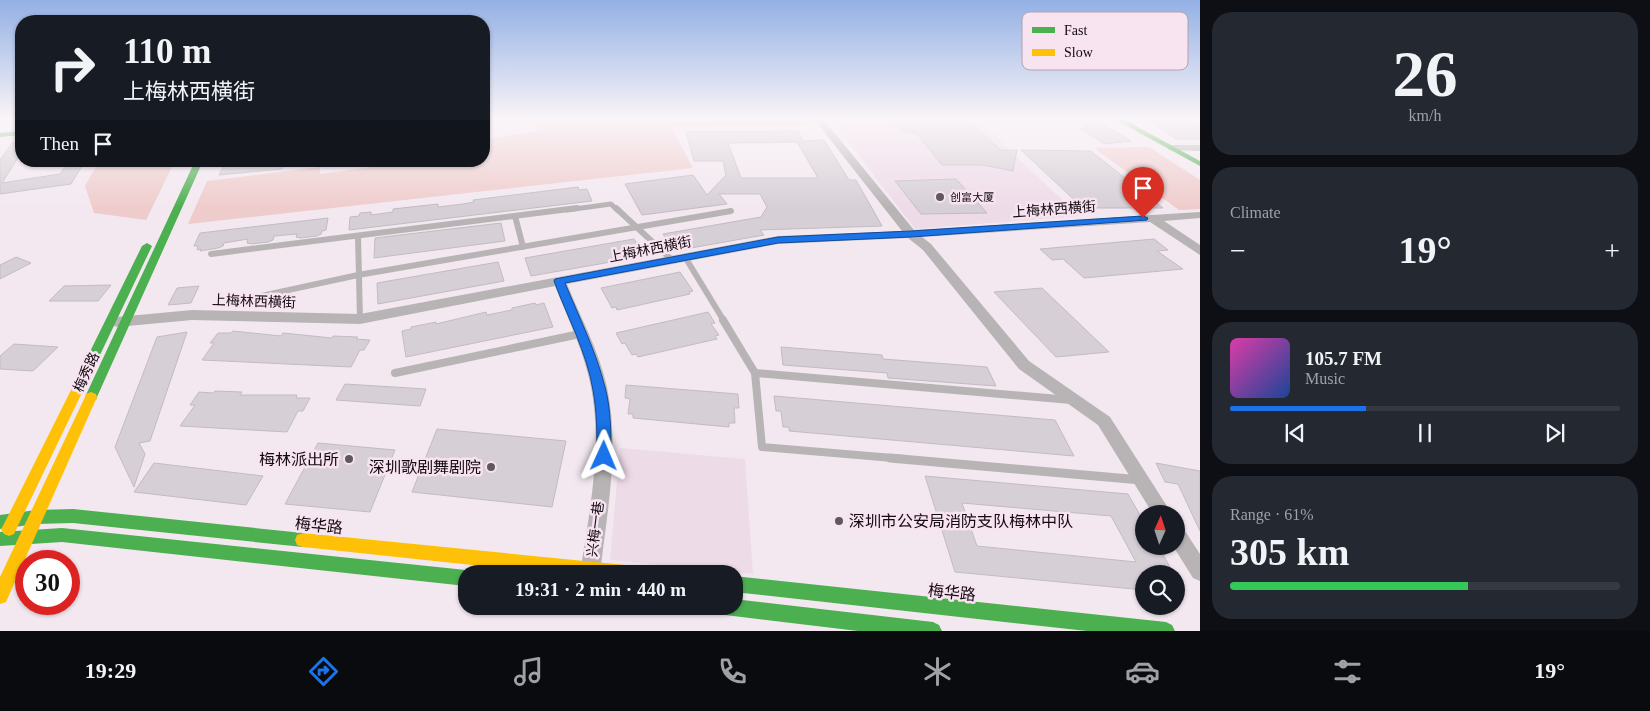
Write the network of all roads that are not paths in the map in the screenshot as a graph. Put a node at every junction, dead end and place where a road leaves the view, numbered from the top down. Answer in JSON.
{"nodes":[{"id":1,"x":842,"y":148,"type":"edge"},
{"id":2,"x":1179,"y":148,"type":"edge"},
{"id":3,"x":1180,"y":148,"type":"edge"},
{"id":4,"x":1200,"y":158,"type":"edge"},
{"id":5,"x":1200,"y":164,"type":"edge"},
{"id":6,"x":184,"y":167,"type":"edge"},
{"id":7,"x":196,"y":167,"type":"edge"},
{"id":8,"x":731,"y":212,"type":"dead end"},
{"id":9,"x":162,"y":213,"type":"dead end"},
{"id":10,"x":1200,"y":215,"type":"edge"},
{"id":11,"x":515,"y":216,"type":"junction"},
{"id":12,"x":1152,"y":218,"type":"junction"},
{"id":13,"x":637,"y":228,"type":"junction"},
{"id":14,"x":911,"y":234,"type":"junction"},
{"id":15,"x":358,"y":236,"type":"junction"},
{"id":16,"x":150,"y":239,"type":"dead end"},
{"id":17,"x":523,"y":247,"type":"junction"},
{"id":18,"x":1200,"y":251,"type":"edge"},
{"id":19,"x":211,"y":254,"type":"dead end"},
{"id":20,"x":686,"y":258,"type":"junction"},
{"id":21,"x":672,"y":260,"type":"junction"},
{"id":22,"x":358,"y":275,"type":"junction"},
{"id":23,"x":559,"y":281,"type":"junction"},
{"id":24,"x":238,"y":301,"type":"dead end"},
{"id":25,"x":360,"y":319,"type":"junction"},
{"id":26,"x":126,"y":320,"type":"junction"},
{"id":27,"x":109,"y":323,"type":"junction"},
{"id":28,"x":580,"y":334,"type":"junction"},
{"id":29,"x":396,"y":373,"type":"dead end"},
{"id":30,"x":756,"y":373,"type":"junction"},
{"id":31,"x":1076,"y":400,"type":"junction"},
{"id":32,"x":1141,"y":480,"type":"junction"},
{"id":33,"x":1157,"y":505,"type":"edge"},
{"id":34,"x":36,"y":517,"type":"junction"},
{"id":35,"x":14,"y":520,"type":"junction"},
{"id":36,"x":0,"y":522,"type":"edge"},
{"id":37,"x":28,"y":536,"type":"junction"},
{"id":38,"x":2,"y":542,"type":"edge"},
{"id":39,"x":1185,"y":548,"type":"edge"},
{"id":40,"x":534,"y":565,"type":"edge"},
{"id":41,"x":591,"y":565,"type":"edge"},
{"id":42,"x":1200,"y":571,"type":"edge"},
{"id":43,"x":458,"y":577,"type":"edge"},
{"id":44,"x":743,"y":585,"type":"edge"},
{"id":45,"x":0,"y":596,"type":"edge"},
{"id":46,"x":743,"y":610,"type":"edge"},
{"id":47,"x":873,"y":628,"type":"edge"},
{"id":48,"x":933,"y":631,"type":"edge"},
{"id":49,"x":1166,"y":631,"type":"edge"}],
"edges":[{"from":1,"to":14,"type":"street"},
{"from":2,"to":5,"type":"street"},
{"from":3,"to":4,"type":"street"},
{"from":6,"to":9,"type":"street"},
{"from":7,"to":26,"type":"street","name":"梅秀路"},
{"from":8,"to":13,"type":"lane"},
{"from":10,"to":12,"type":"street","name":"上梅林西横街"},
{"from":11,"to":13,"type":"lane"},
{"from":11,"to":15,"type":"lane"},
{"from":11,"to":17,"type":"lane"},
{"from":12,"to":14,"type":"street","name":"上梅林西横街"},
{"from":12,"to":18,"type":"street"},
{"from":13,"to":17,"type":"lane"},
{"from":13,"to":21,"type":"lane"},
{"from":14,"to":20,"type":"street","name":"上梅林西横街"},
{"from":14,"to":31,"type":"street"},
{"from":15,"to":19,"type":"lane"},
{"from":15,"to":22,"type":"lane"},
{"from":16,"to":27,"type":"street","name":"梅秀路"},
{"from":17,"to":22,"type":"lane"},
{"from":20,"to":21,"type":"street","name":"上梅林西横街"},
{"from":20,"to":30,"type":"lane"},
{"from":21,"to":23,"type":"street","name":"上梅林西横街"},
{"from":22,"to":24,"type":"lane"},
{"from":22,"to":25,"type":"lane"},
{"from":23,"to":25,"type":"street","name":"上梅林西横街"},
{"from":23,"to":28,"type":"street","name":"兴梅一巷"},
{"from":25,"to":26,"type":"street","name":"上梅林西横街"},
{"from":26,"to":27,"type":"street","name":"上梅林西横街"},
{"from":26,"to":34,"type":"street","name":"梅秀路"},
{"from":27,"to":35,"type":"street","name":"梅秀路"},
{"from":28,"to":29,"type":"lane"},
{"from":28,"to":41,"type":"street","name":"兴梅一巷"},
{"from":30,"to":31,"type":"lane"},
{"from":30,"to":32,"type":"lane"},
{"from":31,"to":32,"type":"street"},
{"from":32,"to":33,"type":"street"},
{"from":34,"to":35,"type":"street","name":"梅华路"},
{"from":34,"to":37,"type":"street","name":"梅秀路"},
{"from":34,"to":40,"type":"street","name":"梅华路"},
{"from":35,"to":36,"type":"street","name":"梅华路"},
{"from":35,"to":38,"type":"street","name":"梅秀路"},
{"from":37,"to":38,"type":"street"},
{"from":37,"to":43,"type":"street"},
{"from":37,"to":45,"type":"street","name":"梅秀路"},
{"from":39,"to":42,"type":"street"},
{"from":44,"to":49,"type":"street","name":"梅华路"},
{"from":46,"to":47,"type":"street"},
{"from":47,"to":48,"type":"street"}]}
